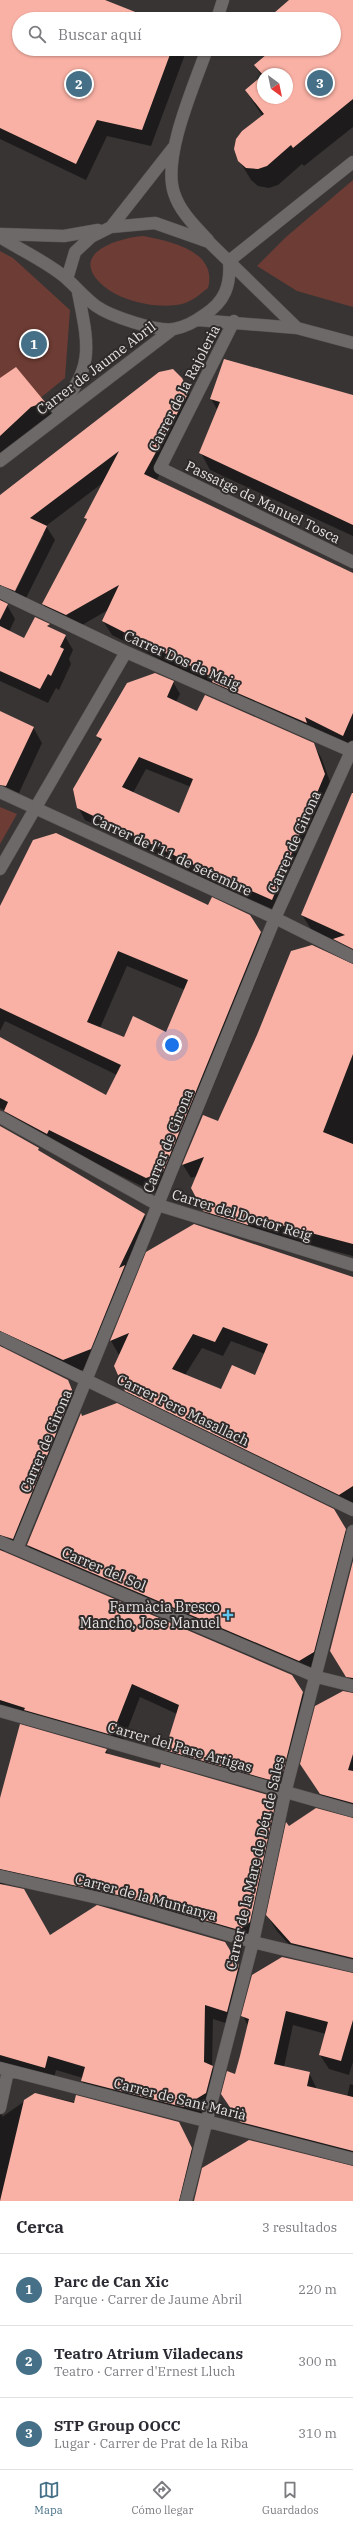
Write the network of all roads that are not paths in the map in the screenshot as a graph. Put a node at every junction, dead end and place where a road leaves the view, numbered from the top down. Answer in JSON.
{"nodes":[{"id":1,"x":223,"y":0,"type":"edge"},
{"id":2,"x":219,"y":12,"type":"edge"},
{"id":3,"x":205,"y":56,"type":"edge"},
{"id":4,"x":174,"y":147,"type":"junction"},
{"id":5,"x":353,"y":162,"type":"edge"},
{"id":6,"x":111,"y":227,"type":"junction"},
{"id":7,"x":0,"y":236,"type":"edge"},
{"id":8,"x":209,"y":242,"type":"junction"},
{"id":9,"x":229,"y":261,"type":"junction"},
{"id":10,"x":67,"y":278,"type":"junction"},
{"id":11,"x":78,"y":292,"type":"junction"},
{"id":12,"x":198,"y":320,"type":"junction"},
{"id":13,"x":234,"y":321,"type":"junction"},
{"id":14,"x":297,"y":328,"type":"junction"},
{"id":15,"x":173,"y":330,"type":"junction"},
{"id":16,"x":353,"y":343,"type":"edge"},
{"id":17,"x":37,"y":431,"type":"junction"},
{"id":18,"x":0,"y":461,"type":"edge"},
{"id":19,"x":160,"y":468,"type":"joint"},
{"id":20,"x":353,"y":562,"type":"edge"},
{"id":21,"x":0,"y":592,"type":"edge"},
{"id":22,"x":126,"y":652,"type":"junction"},
{"id":23,"x":352,"y":750,"type":"edge"},
{"id":24,"x":0,"y":792,"type":"edge"},
{"id":25,"x":35,"y":808,"type":"junction"},
{"id":26,"x":0,"y":869,"type":"edge"},
{"id":27,"x":275,"y":918,"type":"junction"},
{"id":28,"x":353,"y":957,"type":"edge"},
{"id":29,"x":0,"y":1117,"type":"edge"},
{"id":30,"x":158,"y":1205,"type":"junction"},
{"id":31,"x":353,"y":1265,"type":"edge"},
{"id":32,"x":0,"y":1338,"type":"edge"},
{"id":33,"x":87,"y":1380,"type":"junction"},
{"id":34,"x":353,"y":1510,"type":"edge"},
{"id":35,"x":353,"y":1531,"type":"edge"},
{"id":36,"x":0,"y":1542,"type":"edge"},
{"id":37,"x":17,"y":1548,"type":"junction"},
{"id":38,"x":317,"y":1677,"type":"junction"},
{"id":39,"x":353,"y":1686,"type":"edge"},
{"id":40,"x":0,"y":1711,"type":"edge"},
{"id":41,"x":285,"y":1793,"type":"junction"},
{"id":42,"x":353,"y":1811,"type":"edge"},
{"id":43,"x":0,"y":1876,"type":"edge"},
{"id":44,"x":253,"y":1942,"type":"junction"},
{"id":45,"x":353,"y":1966,"type":"edge"},
{"id":46,"x":4,"y":2069,"type":"edge"},
{"id":47,"x":0,"y":2108,"type":"edge"},
{"id":48,"x":208,"y":2122,"type":"junction"},
{"id":49,"x":353,"y":2159,"type":"edge"},
{"id":50,"x":186,"y":2201,"type":"edge"}],
"edges":[{"from":1,"to":2,"type":"street"},
{"from":3,"to":4,"type":"street"},
{"from":4,"to":6,"type":"street"},
{"from":4,"to":8,"type":"street"},
{"from":5,"to":9,"type":"street"},
{"from":6,"to":7,"type":"street"},
{"from":6,"to":8,"type":"street"},
{"from":6,"to":10,"type":"street"},
{"from":7,"to":10,"type":"street"},
{"from":8,"to":9,"type":"street"},
{"from":9,"to":12,"type":"street"},
{"from":9,"to":14,"type":"street"},
{"from":10,"to":11,"type":"street"},
{"from":11,"to":15,"type":"street"},
{"from":11,"to":17,"type":"street","name":"Carrer de Jaume Abril"},
{"from":12,"to":13,"type":"street"},
{"from":12,"to":15,"type":"street"},
{"from":13,"to":14,"type":"street"},
{"from":13,"to":19,"type":"street","name":"Carrer de la Rajoleria"},
{"from":14,"to":16,"type":"street"},
{"from":15,"to":17,"type":"street","name":"Carrer de Jaume Abril"},
{"from":17,"to":18,"type":"street","name":"Carrer de Jaume Abril"},
{"from":19,"to":20,"type":"street","name":"Passatge de Manuel Tosca"},
{"from":21,"to":22,"type":"street","name":"Carrer Dos de Maig"},
{"from":22,"to":23,"type":"street","name":"Carrer Dos de Maig"},
{"from":22,"to":25,"type":"street"},
{"from":23,"to":27,"type":"street","name":"Carrer de Girona"},
{"from":24,"to":25,"type":"street","name":"Carrer de l'11 de setembre"},
{"from":25,"to":26,"type":"street"},
{"from":25,"to":27,"type":"street","name":"Carrer de l'11 de setembre"},
{"from":27,"to":28,"type":"street","name":"Carrer de l'11 de setembre"},
{"from":27,"to":30,"type":"street","name":"Carrer de Girona"},
{"from":29,"to":30,"type":"street","name":"Carrer del Doctor Reig"},
{"from":30,"to":31,"type":"street","name":"Carrer del Doctor Reig"},
{"from":30,"to":33,"type":"street","name":"Carrer de Girona"},
{"from":32,"to":33,"type":"street","name":"Carrer Pere Masallach"},
{"from":33,"to":34,"type":"street","name":"Carrer Pere Masallach"},
{"from":33,"to":37,"type":"street","name":"Carrer de Girona"},
{"from":35,"to":38,"type":"street","name":"Carrer de la Mare de Déu de Sales"},
{"from":36,"to":37,"type":"street","name":"Carrer del Sol"},
{"from":37,"to":38,"type":"street","name":"Carrer del Sol"},
{"from":38,"to":39,"type":"street","name":"Carrer del Sol"},
{"from":38,"to":41,"type":"street","name":"Carrer de la Mare de Déu de Sales"},
{"from":40,"to":41,"type":"street","name":"Carrer del Pare Artigas"},
{"from":41,"to":42,"type":"street","name":"Carrer del Pare Artigas"},
{"from":41,"to":44,"type":"street","name":"Carrer de la Mare de Déu de Sales"},
{"from":43,"to":44,"type":"street","name":"Carrer de la Muntanya"},
{"from":44,"to":45,"type":"street","name":"Carrer de la Muntanya"},
{"from":44,"to":48,"type":"street","name":"Carrer de la Mare de Déu de Sales"},
{"from":46,"to":47,"type":"street"},
{"from":46,"to":48,"type":"street","name":"Carrer de Sant Marià"},
{"from":48,"to":49,"type":"street","name":"Carrer de Sant Marià"},
{"from":48,"to":50,"type":"street","name":"Carrer de la Mare de Déu de Sales"}]}
